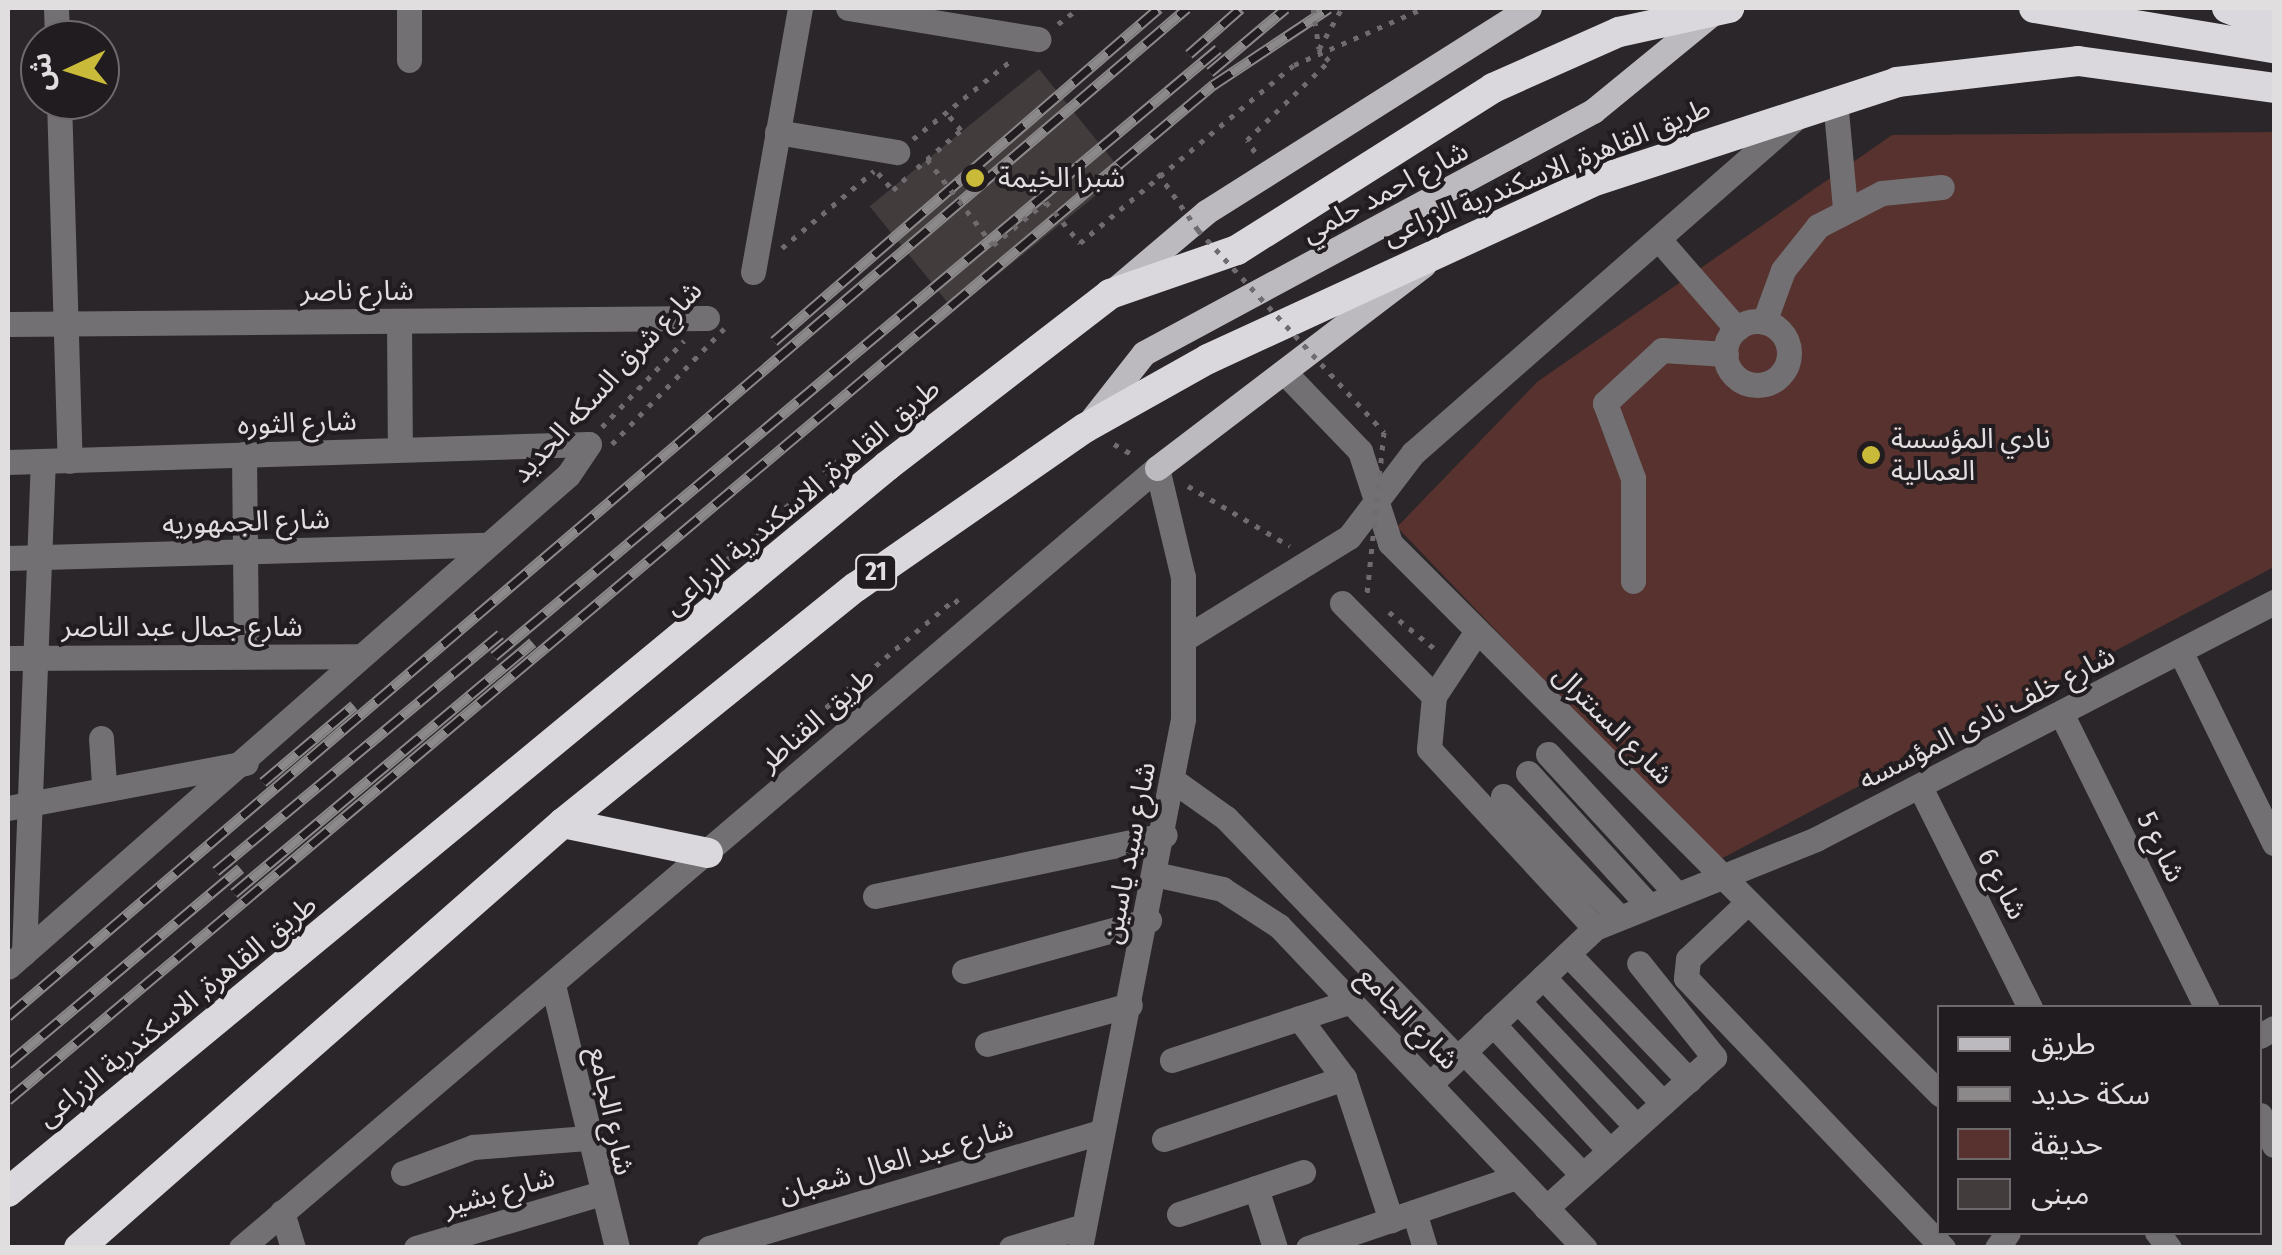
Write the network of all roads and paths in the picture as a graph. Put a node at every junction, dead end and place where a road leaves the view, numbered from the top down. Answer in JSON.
{"nodes":[{"id":1,"x":409,"y":8,"type":"edge"},
{"id":2,"x":794,"y":8,"type":"edge"},
{"id":3,"x":848,"y":8,"type":"edge"},
{"id":4,"x":1079,"y":8,"type":"edge"},
{"id":5,"x":1313,"y":8,"type":"edge"},
{"id":6,"x":1342,"y":8,"type":"edge"},
{"id":7,"x":1424,"y":8,"type":"edge"},
{"id":8,"x":1530,"y":8,"type":"edge"},
{"id":9,"x":1720,"y":8,"type":"edge"},
{"id":10,"x":1729,"y":8,"type":"edge"},
{"id":11,"x":2034,"y":8,"type":"edge"},
{"id":12,"x":2228,"y":8,"type":"edge"},
{"id":13,"x":957,"y":17,"type":"edge"},
{"id":14,"x":2274,"y":27,"type":"edge"},
{"id":15,"x":1038,"y":40,"type":"junction"},
{"id":16,"x":1319,"y":48,"type":"junction"},
{"id":17,"x":2274,"y":48,"type":"edge"},
{"id":18,"x":409,"y":60,"type":"dead end"},
{"id":19,"x":2274,"y":88,"type":"edge"},
{"id":20,"x":1821,"y":104,"type":"junction"},
{"id":21,"x":946,"y":112,"type":"junction"},
{"id":22,"x":60,"y":120,"type":"edge"},
{"id":23,"x":777,"y":132,"type":"junction"},
{"id":24,"x":897,"y":152,"type":"junction"},
{"id":25,"x":928,"y":159,"type":"junction"},
{"id":26,"x":876,"y":170,"type":"junction"},
{"id":27,"x":1268,"y":171,"type":"junction"},
{"id":28,"x":1158,"y":174,"type":"junction"},
{"id":29,"x":1942,"y":187,"type":"dead end"},
{"id":30,"x":1844,"y":208,"type":"junction"},
{"id":31,"x":1662,"y":243,"type":"junction"},
{"id":32,"x":1441,"y":248,"type":"junction"},
{"id":33,"x":753,"y":272,"type":"joint"},
{"id":34,"x":1110,"y":294,"type":"junction"},
{"id":35,"x":707,"y":318,"type":"joint"},
{"id":36,"x":399,"y":321,"type":"junction"},
{"id":37,"x":66,"y":322,"type":"junction"},
{"id":38,"x":1764,"y":322,"type":"junction"},
{"id":39,"x":8,"y":324,"type":"edge"},
{"id":40,"x":1737,"y":329,"type":"junction"},
{"id":41,"x":730,"y":333,"type":"dead end"},
{"id":42,"x":1726,"y":354,"type":"junction"},
{"id":43,"x":1286,"y":374,"type":"junction"},
{"id":44,"x":1084,"y":428,"type":"junction"},
{"id":45,"x":865,"y":437,"type":"dead end"},
{"id":46,"x":400,"y":449,"type":"junction"},
{"id":47,"x":594,"y":450,"type":"junction"},
{"id":48,"x":244,"y":454,"type":"junction"},
{"id":49,"x":44,"y":461,"type":"junction"},
{"id":50,"x":70,"y":461,"type":"junction"},
{"id":51,"x":8,"y":462,"type":"edge"},
{"id":52,"x":1157,"y":468,"type":"junction"},
{"id":53,"x":1377,"y":492,"type":"junction"},
{"id":54,"x":487,"y":545,"type":"junction"},
{"id":55,"x":245,"y":552,"type":"junction"},
{"id":56,"x":39,"y":557,"type":"junction"},
{"id":57,"x":8,"y":558,"type":"edge"},
{"id":58,"x":1313,"y":560,"type":"junction"},
{"id":59,"x":1633,"y":581,"type":"dead end"},
{"id":60,"x":686,"y":591,"type":"dead end"},
{"id":61,"x":1366,"y":592,"type":"junction"},
{"id":62,"x":955,"y":599,"type":"dead end"},
{"id":63,"x":2274,"y":602,"type":"edge"},
{"id":64,"x":1342,"y":604,"type":"dead end"},
{"id":65,"x":1477,"y":631,"type":"junction"},
{"id":66,"x":1187,"y":637,"type":"junction"},
{"id":67,"x":1427,"y":642,"type":"dead end"},
{"id":68,"x":2180,"y":652,"type":"junction"},
{"id":69,"x":246,"y":656,"type":"junction"},
{"id":70,"x":356,"y":656,"type":"junction"},
{"id":71,"x":35,"y":657,"type":"junction"},
{"id":72,"x":8,"y":658,"type":"edge"},
{"id":73,"x":1434,"y":696,"type":"junction"},
{"id":74,"x":2061,"y":713,"type":"junction"},
{"id":75,"x":1575,"y":728,"type":"junction"},
{"id":76,"x":101,"y":738,"type":"dead end"},
{"id":77,"x":786,"y":740,"type":"dead end"},
{"id":78,"x":1548,"y":754,"type":"junction"},
{"id":79,"x":246,"y":763,"type":"junction"},
{"id":80,"x":1528,"y":773,"type":"junction"},
{"id":81,"x":1174,"y":781,"type":"junction"},
{"id":82,"x":104,"y":784,"type":"junction"},
{"id":83,"x":1920,"y":787,"type":"junction"},
{"id":84,"x":1503,"y":796,"type":"junction"},
{"id":85,"x":19,"y":803,"type":"edge"},
{"id":86,"x":1484,"y":815,"type":"junction"},
{"id":87,"x":563,"y":823,"type":"junction"},
{"id":88,"x":1166,"y":834,"type":"junction"},
{"id":89,"x":2274,"y":842,"type":"edge"},
{"id":90,"x":708,"y":854,"type":"junction"},
{"id":91,"x":1159,"y":875,"type":"junction"},
{"id":92,"x":1724,"y":881,"type":"junction"},
{"id":93,"x":1676,"y":893,"type":"junction"},
{"id":94,"x":875,"y":896,"type":"dead end"},
{"id":95,"x":1747,"y":903,"type":"junction"},
{"id":96,"x":1647,"y":904,"type":"junction"},
{"id":97,"x":1618,"y":916,"type":"junction"},
{"id":98,"x":1149,"y":920,"type":"junction"},
{"id":99,"x":1595,"y":928,"type":"junction"},
{"id":100,"x":1568,"y":954,"type":"junction"},
{"id":101,"x":16,"y":960,"type":"edge"},
{"id":102,"x":1639,"y":963,"type":"dead end"},
{"id":103,"x":964,"y":971,"type":"dead end"},
{"id":104,"x":1543,"y":977,"type":"junction"},
{"id":105,"x":553,"y":986,"type":"junction"},
{"id":106,"x":1351,"y":1001,"type":"junction"},
{"id":107,"x":1518,"y":1001,"type":"junction"},
{"id":108,"x":1130,"y":1005,"type":"junction"},
{"id":109,"x":2029,"y":1005,"type":"edge"},
{"id":110,"x":2205,"y":1005,"type":"edge"},
{"id":111,"x":1299,"y":1018,"type":"junction"},
{"id":112,"x":1493,"y":1024,"type":"junction"},
{"id":113,"x":987,"y":1044,"type":"dead end"},
{"id":114,"x":1460,"y":1055,"type":"junction"},
{"id":115,"x":1172,"y":1060,"type":"dead end"},
{"id":116,"x":1344,"y":1078,"type":"junction"},
{"id":117,"x":1689,"y":1080,"type":"junction"},
{"id":118,"x":1430,"y":1084,"type":"junction"},
{"id":119,"x":1937,"y":1091,"type":"edge"},
{"id":120,"x":1663,"y":1102,"type":"junction"},
{"id":121,"x":2262,"y":1119,"type":"edge"},
{"id":122,"x":1636,"y":1126,"type":"junction"},
{"id":123,"x":1100,"y":1132,"type":"junction"},
{"id":124,"x":586,"y":1138,"type":"junction"},
{"id":125,"x":1164,"y":1138,"type":"dead end"},
{"id":126,"x":2274,"y":1145,"type":"edge"},
{"id":127,"x":1610,"y":1150,"type":"junction"},
{"id":128,"x":1302,"y":1172,"type":"dead end"},
{"id":129,"x":403,"y":1173,"type":"dead end"},
{"id":130,"x":1582,"y":1174,"type":"junction"},
{"id":131,"x":1517,"y":1177,"type":"junction"},
{"id":132,"x":1256,"y":1188,"type":"junction"},
{"id":133,"x":8,"y":1192,"type":"edge"},
{"id":134,"x":598,"y":1194,"type":"junction"},
{"id":135,"x":1546,"y":1208,"type":"junction"},
{"id":136,"x":282,"y":1212,"type":"junction"},
{"id":137,"x":1178,"y":1214,"type":"dead end"},
{"id":138,"x":1402,"y":1216,"type":"junction"},
{"id":139,"x":781,"y":1237,"type":"edge"},
{"id":140,"x":1082,"y":1237,"type":"edge"},
{"id":141,"x":79,"y":1248,"type":"edge"},
{"id":142,"x":241,"y":1248,"type":"edge"},
{"id":143,"x":293,"y":1248,"type":"edge"},
{"id":144,"x":416,"y":1248,"type":"edge"},
{"id":145,"x":617,"y":1248,"type":"edge"},
{"id":146,"x":709,"y":1248,"type":"edge"},
{"id":147,"x":1011,"y":1248,"type":"edge"},
{"id":148,"x":1275,"y":1248,"type":"edge"},
{"id":149,"x":1308,"y":1248,"type":"edge"},
{"id":150,"x":1425,"y":1248,"type":"edge"},
{"id":151,"x":1584,"y":1248,"type":"edge"},
{"id":152,"x":1943,"y":1248,"type":"edge"}],
"edges":[{"from":1,"to":18,"type":"street"},
{"from":2,"to":23,"type":"street"},
{"from":3,"to":13,"type":"street"},
{"from":4,"to":15,"type":"path"},
{"from":5,"to":16,"type":"path","bridge":true},
{"from":6,"to":16,"type":"path"},
{"from":7,"to":16,"type":"path","bridge":true},
{"from":8,"to":27,"type":"main road"},
{"from":9,"to":44,"type":"main road","name":"شارع احمد حلمي"},
{"from":10,"to":34,"type":"highway","name":"طريق القاهرة, الاسكندرية الزراعى","bridge":true},
{"from":11,"to":17,"type":"highway"},
{"from":12,"to":14,"type":"highway"},
{"from":13,"to":15,"type":"street"},
{"from":15,"to":21,"type":"path"},
{"from":16,"to":27,"type":"path"},
{"from":16,"to":28,"type":"path","bridge":true},
{"from":19,"to":20,"type":"highway","name":"طريق القاهرة, الاسكندرية الزراعى"},
{"from":20,"to":30,"type":"street"},
{"from":20,"to":31,"type":"street"},
{"from":20,"to":32,"type":"highway","name":"طريق القاهرة, الاسكندرية الزراعى","number":"21"},
{"from":21,"to":24,"type":"path"},
{"from":21,"to":25,"type":"path"},
{"from":22,"to":37,"type":"street"},
{"from":23,"to":24,"type":"street"},
{"from":23,"to":33,"type":"street"},
{"from":24,"to":26,"type":"path"},
{"from":25,"to":26,"type":"path"},
{"from":25,"to":28,"type":"path","bridge":true},
{"from":26,"to":33,"type":"path"},
{"from":27,"to":34,"type":"main road"},
{"from":28,"to":61,"type":"path","bridge":true},
{"from":29,"to":30,"type":"street"},
{"from":30,"to":38,"type":"street"},
{"from":31,"to":40,"type":"street"},
{"from":31,"to":53,"type":"street"},
{"from":32,"to":43,"type":"main road","name":"طريق القناطر"},
{"from":32,"to":44,"type":"highway","name":"طريق القاهرة, الاسكندرية الزراعى","number":"21"},
{"from":34,"to":133,"type":"highway","name":"طريق القاهرة, الاسكندرية الزراعى"},
{"from":35,"to":36,"type":"street","name":"شارع ناصر"},
{"from":35,"to":47,"type":"path","name":"شارع شرق السكه الحديد"},
{"from":36,"to":37,"type":"street","name":"شارع ناصر"},
{"from":36,"to":46,"type":"street"},
{"from":37,"to":39,"type":"street","name":"شارع ناصر"},
{"from":37,"to":50,"type":"street"},
{"from":38,"to":40,"type":"street"},
{"from":38,"to":42,"type":"street"},
{"from":40,"to":42,"type":"street"},
{"from":41,"to":47,"type":"path"},
{"from":42,"to":59,"type":"street"},
{"from":43,"to":52,"type":"main road","name":"طريق القناطر"},
{"from":43,"to":53,"type":"street","name":"شارع السنترال"},
{"from":44,"to":52,"type":"path"},
{"from":44,"to":87,"type":"highway","name":"طريق القاهرة, الاسكندرية الزراعى","number":"21"},
{"from":45,"to":60,"type":"path"},
{"from":46,"to":47,"type":"street","name":"شارع الثوره"},
{"from":46,"to":48,"type":"street","name":"شارع الثوره"},
{"from":47,"to":54,"type":"street","name":"شارع شرق السكه الحديد"},
{"from":48,"to":50,"type":"street","name":"شارع الثوره"},
{"from":48,"to":55,"type":"street"},
{"from":49,"to":50,"type":"street","name":"شارع الثوره"},
{"from":49,"to":51,"type":"street","name":"شارع الثوره"},
{"from":49,"to":56,"type":"street"},
{"from":52,"to":58,"type":"path"},
{"from":52,"to":66,"type":"street","name":"شارع سيد ياسين"},
{"from":52,"to":90,"type":"street","name":"طريق القناطر"},
{"from":53,"to":58,"type":"street"},
{"from":53,"to":65,"type":"street","name":"شارع السنترال"},
{"from":54,"to":55,"type":"street","name":"شارع الجمهوريه"},
{"from":54,"to":70,"type":"street","name":"شارع شرق السكه الحديد"},
{"from":55,"to":56,"type":"street","name":"شارع الجمهوريه"},
{"from":55,"to":69,"type":"street"},
{"from":56,"to":57,"type":"street","name":"شارع الجمهوريه"},
{"from":56,"to":71,"type":"street"},
{"from":58,"to":61,"type":"path"},
{"from":58,"to":66,"type":"street"},
{"from":61,"to":67,"type":"path"},
{"from":62,"to":77,"type":"path"},
{"from":63,"to":68,"type":"street","name":"شارع خلف نادى المؤسسه"},
{"from":64,"to":73,"type":"street"},
{"from":65,"to":73,"type":"street"},
{"from":65,"to":75,"type":"street","name":"شارع السنترال"},
{"from":66,"to":81,"type":"street","name":"شارع سيد ياسين"},
{"from":68,"to":74,"type":"street","name":"شارع خلف نادى المؤسسه"},
{"from":68,"to":89,"type":"street"},
{"from":69,"to":70,"type":"street","name":"شارع جمال عبد الناصر"},
{"from":69,"to":71,"type":"street","name":"شارع جمال عبد الناصر"},
{"from":70,"to":79,"type":"street","name":"شارع شرق السكه الحديد"},
{"from":71,"to":72,"type":"street","name":"شارع جمال عبد الناصر"},
{"from":71,"to":85,"type":"street"},
{"from":73,"to":86,"type":"street"},
{"from":74,"to":83,"type":"street","name":"شارع خلف نادى المؤسسه"},
{"from":74,"to":110,"type":"street","name":"شارع 5"},
{"from":75,"to":78,"type":"street"},
{"from":75,"to":92,"type":"street","name":"شارع السنترال"},
{"from":76,"to":82,"type":"street"},
{"from":78,"to":80,"type":"street"},
{"from":78,"to":93,"type":"street"},
{"from":79,"to":82,"type":"street"},
{"from":79,"to":101,"type":"street","name":"شارع شرق السكه الحديد"},
{"from":80,"to":84,"type":"street"},
{"from":80,"to":96,"type":"street"},
{"from":81,"to":88,"type":"street","name":"شارع سيد ياسين"},
{"from":81,"to":114,"type":"street"},
{"from":82,"to":85,"type":"street"},
{"from":83,"to":92,"type":"street","name":"شارع خلف نادى المؤسسه"},
{"from":83,"to":109,"type":"street","name":"شارع 6"},
{"from":84,"to":86,"type":"street"},
{"from":84,"to":97,"type":"street"},
{"from":85,"to":101,"type":"street"},
{"from":86,"to":99,"type":"street"},
{"from":87,"to":90,"type":"highway"},
{"from":87,"to":141,"type":"highway","name":"طريق القاهرة, الاسكندرية الزراعى","number":"21"},
{"from":88,"to":91,"type":"street","name":"شارع سيد ياسين"},
{"from":88,"to":94,"type":"street"},
{"from":90,"to":105,"type":"street","name":"طريق القناطر"},
{"from":91,"to":98,"type":"street","name":"شارع سيد ياسين"},
{"from":91,"to":106,"type":"street","name":"شارع الجامع"},
{"from":92,"to":93,"type":"street","name":"شارع خلف نادى المؤسسه"},
{"from":92,"to":95,"type":"street","name":"شارع السنترال"},
{"from":93,"to":96,"type":"street","name":"شارع خلف نادى المؤسسه"},
{"from":95,"to":119,"type":"street","name":"شارع السنترال"},
{"from":95,"to":152,"type":"street"},
{"from":96,"to":97,"type":"street","name":"شارع خلف نادى المؤسسه"},
{"from":97,"to":99,"type":"street","name":"شارع خلف نادى المؤسسه"},
{"from":98,"to":103,"type":"street"},
{"from":98,"to":108,"type":"street","name":"شارع سيد ياسين"},
{"from":99,"to":100,"type":"street","name":"شارع خلف نادى المؤسسه"},
{"from":100,"to":104,"type":"street","name":"شارع خلف نادى المؤسسه"},
{"from":100,"to":117,"type":"street"},
{"from":102,"to":117,"type":"street"},
{"from":104,"to":107,"type":"street","name":"شارع خلف نادى المؤسسه"},
{"from":104,"to":120,"type":"street"},
{"from":105,"to":124,"type":"street","name":"شارع الجامع"},
{"from":105,"to":136,"type":"street","name":"طريق القناطر"},
{"from":106,"to":111,"type":"street"},
{"from":106,"to":118,"type":"street","name":"شارع الجامع"},
{"from":107,"to":112,"type":"street","name":"شارع خلف نادى المؤسسه"},
{"from":107,"to":122,"type":"street"},
{"from":108,"to":113,"type":"street"},
{"from":108,"to":123,"type":"street","name":"شارع سيد ياسين"},
{"from":111,"to":115,"type":"street"},
{"from":111,"to":116,"type":"street"},
{"from":112,"to":114,"type":"street","name":"شارع خلف نادى المؤسسه"},
{"from":112,"to":127,"type":"street"},
{"from":114,"to":118,"type":"street","name":"شارع خلف نادى المؤسسه"},
{"from":114,"to":130,"type":"street"},
{"from":116,"to":125,"type":"street"},
{"from":116,"to":138,"type":"street"},
{"from":117,"to":120,"type":"street"},
{"from":118,"to":131,"type":"street","name":"شارع الجامع"},
{"from":120,"to":122,"type":"street"},
{"from":121,"to":126,"type":"street"},
{"from":122,"to":127,"type":"street"},
{"from":123,"to":139,"type":"street","name":"شارع عبد العال شعبان"},
{"from":123,"to":140,"type":"street","name":"شارع سيد ياسين"},
{"from":124,"to":129,"type":"street"},
{"from":124,"to":134,"type":"street","name":"شارع الجامع"},
{"from":127,"to":130,"type":"street"},
{"from":128,"to":132,"type":"street"},
{"from":130,"to":135,"type":"street"},
{"from":131,"to":135,"type":"street","name":"شارع الجامع"},
{"from":131,"to":138,"type":"street"},
{"from":132,"to":137,"type":"street"},
{"from":132,"to":148,"type":"street"},
{"from":134,"to":144,"type":"street","name":"شارع بشير"},
{"from":134,"to":145,"type":"street","name":"شارع الجامع"},
{"from":135,"to":151,"type":"street","name":"شارع الجامع"},
{"from":136,"to":142,"type":"street","name":"طريق القناطر"},
{"from":136,"to":143,"type":"street"},
{"from":138,"to":149,"type":"street"},
{"from":138,"to":150,"type":"street"},
{"from":139,"to":146,"type":"street","name":"شارع عبد العال شعبان"},
{"from":140,"to":147,"type":"street"}]}
